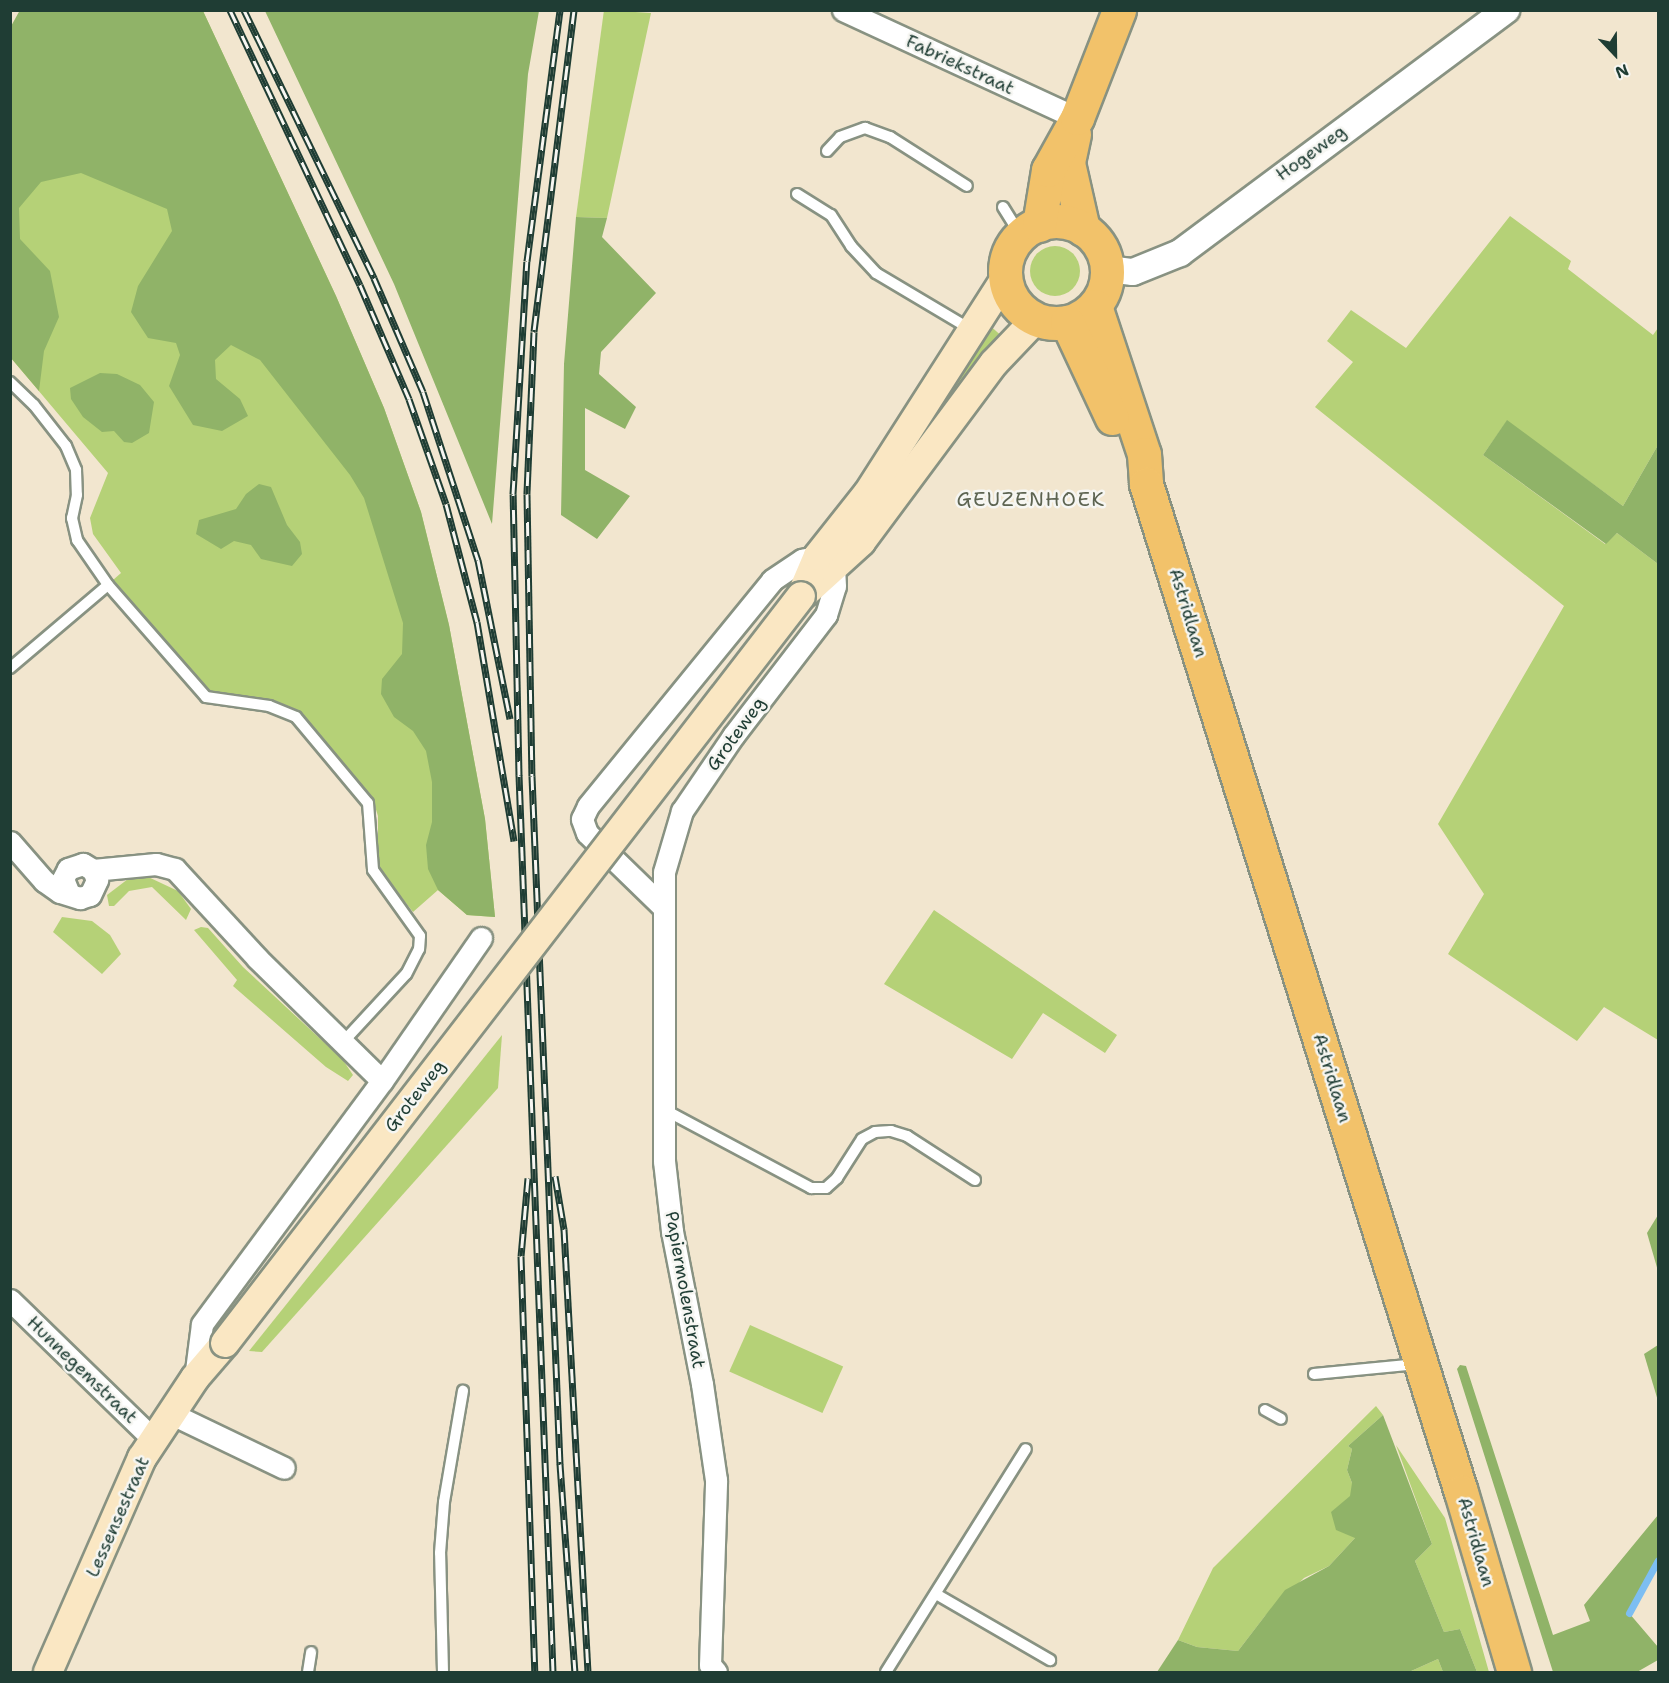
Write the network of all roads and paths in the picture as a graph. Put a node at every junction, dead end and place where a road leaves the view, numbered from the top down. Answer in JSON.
{"nodes":[{"id":1,"x":843,"y":10,"type":"edge"},
{"id":2,"x":1119,"y":10,"type":"edge"},
{"id":3,"x":1506,"y":10,"type":"edge"},
{"id":4,"x":1077,"y":118,"type":"junction"},
{"id":5,"x":827,"y":151,"type":"dead end"},
{"id":6,"x":968,"y":186,"type":"dead end"},
{"id":7,"x":797,"y":194,"type":"dead end"},
{"id":8,"x":1003,"y":207,"type":"dead end"},
{"id":9,"x":1083,"y":229,"type":"junction"},
{"id":10,"x":1030,"y":230,"type":"junction"},
{"id":11,"x":1108,"y":269,"type":"junction"},
{"id":12,"x":1005,"y":279,"type":"junction"},
{"id":13,"x":1095,"y":306,"type":"junction"},
{"id":14,"x":1051,"y":321,"type":"junction"},
{"id":15,"x":973,"y":331,"type":"junction"},
{"id":16,"x":10,"y":382,"type":"edge"},
{"id":17,"x":1146,"y":484,"type":"junction"},
{"id":18,"x":826,"y":563,"type":"junction"},
{"id":19,"x":108,"y":585,"type":"junction"},
{"id":20,"x":10,"y":668,"type":"edge"},
{"id":21,"x":10,"y":842,"type":"edge"},
{"id":22,"x":68,"y":869,"type":"junction"},
{"id":23,"x":38,"y":874,"type":"junction"},
{"id":24,"x":94,"y":878,"type":"junction"},
{"id":25,"x":69,"y":894,"type":"junction"},
{"id":26,"x":662,"y":905,"type":"junction"},
{"id":27,"x":481,"y":938,"type":"dead end"},
{"id":28,"x":343,"y":1042,"type":"junction"},
{"id":29,"x":382,"y":1081,"type":"junction"},
{"id":30,"x":664,"y":1110,"type":"junction"},
{"id":31,"x":975,"y":1180,"type":"dead end"},
{"id":32,"x":10,"y":1300,"type":"edge"},
{"id":33,"x":225,"y":1343,"type":"joint"},
{"id":34,"x":1421,"y":1364,"type":"junction"},
{"id":35,"x":1314,"y":1374,"type":"dead end"},
{"id":36,"x":195,"y":1378,"type":"junction"},
{"id":37,"x":463,"y":1391,"type":"dead end"},
{"id":38,"x":1265,"y":1410,"type":"dead end"},
{"id":39,"x":172,"y":1414,"type":"junction"},
{"id":40,"x":1281,"y":1419,"type":"dead end"},
{"id":41,"x":154,"y":1440,"type":"junction"},
{"id":42,"x":1026,"y":1449,"type":"dead end"},
{"id":43,"x":284,"y":1468,"type":"dead end"},
{"id":44,"x":936,"y":1593,"type":"junction"},
{"id":45,"x":311,"y":1652,"type":"dead end"},
{"id":46,"x":1050,"y":1660,"type":"dead end"},
{"id":47,"x":48,"y":1672,"type":"edge"},
{"id":48,"x":308,"y":1672,"type":"edge"},
{"id":49,"x":443,"y":1672,"type":"edge"},
{"id":50,"x":716,"y":1672,"type":"edge"},
{"id":51,"x":886,"y":1672,"type":"edge"},
{"id":52,"x":1514,"y":1672,"type":"edge"}],
"edges":[{"from":1,"to":4,"type":"street","name":"Fabriekstraat"},
{"from":2,"to":4,"type":"main road","name":"Groteweg"},
{"from":3,"to":11,"type":"street","name":"Hogeweg"},
{"from":4,"to":9,"type":"main road","name":"Groteweg"},
{"from":4,"to":10,"type":"main road","name":"Groteweg"},
{"from":5,"to":6,"type":"lane"},
{"from":7,"to":15,"type":"lane"},
{"from":8,"to":10,"type":"lane"},
{"from":9,"to":10,"type":"main road"},
{"from":9,"to":11,"type":"main road","name":"Groteweg"},
{"from":10,"to":12,"type":"main road","name":"Groteweg"},
{"from":11,"to":13,"type":"main road"},
{"from":12,"to":14,"type":"main road"},
{"from":12,"to":15,"type":"main road","name":"Groteweg"},
{"from":13,"to":14,"type":"main road","name":"Groteweg"},
{"from":13,"to":17,"type":"main road","name":"Astridlaan"},
{"from":14,"to":17,"type":"main road","name":"Astridlaan"},
{"from":14,"to":18,"type":"main road","name":"Groteweg"},
{"from":15,"to":18,"type":"main road","name":"Groteweg"},
{"from":16,"to":19,"type":"lane"},
{"from":17,"to":34,"type":"main road","name":"Astridlaan"},
{"from":18,"to":26,"type":"street","name":"Groteweg"},
{"from":18,"to":26,"type":"street","name":"Groteweg"},
{"from":18,"to":33,"type":"main road","name":"Groteweg","bridge":true},
{"from":19,"to":20,"type":"lane"},
{"from":19,"to":28,"type":"lane"},
{"from":21,"to":23,"type":"street"},
{"from":22,"to":23,"type":"street","name":"Groteweg"},
{"from":22,"to":24,"type":"street","name":"Groteweg"},
{"from":22,"to":25,"type":"street"},
{"from":23,"to":25,"type":"street"},
{"from":24,"to":25,"type":"street","name":"Groteweg"},
{"from":24,"to":28,"type":"street","name":"Groteweg"},
{"from":26,"to":30,"type":"street","name":"Papiermolenstraat"},
{"from":27,"to":29,"type":"street","name":"Groteweg"},
{"from":28,"to":29,"type":"street","name":"Groteweg"},
{"from":29,"to":36,"type":"street","name":"Groteweg"},
{"from":30,"to":31,"type":"lane"},
{"from":30,"to":50,"type":"street","name":"Papiermolenstraat"},
{"from":32,"to":41,"type":"street","name":"Hunnegemstraat"},
{"from":33,"to":36,"type":"main road","name":"Lessensestraat"},
{"from":34,"to":35,"type":"lane"},
{"from":34,"to":52,"type":"main road","name":"Astridlaan"},
{"from":36,"to":39,"type":"main road","name":"Lessensestraat"},
{"from":37,"to":49,"type":"lane"},
{"from":38,"to":40,"type":"lane"},
{"from":39,"to":41,"type":"main road","name":"Lessensestraat"},
{"from":39,"to":43,"type":"street"},
{"from":41,"to":47,"type":"main road","name":"Lessensestraat"},
{"from":42,"to":44,"type":"lane"},
{"from":44,"to":46,"type":"lane"},
{"from":44,"to":51,"type":"lane"},
{"from":45,"to":48,"type":"lane"}]}
